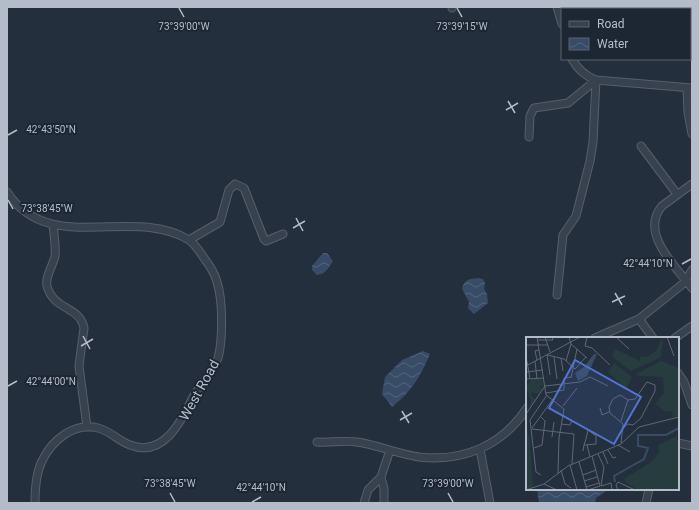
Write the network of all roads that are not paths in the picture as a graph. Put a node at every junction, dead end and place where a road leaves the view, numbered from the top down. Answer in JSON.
{"nodes":[{"id":1,"x":557,"y":7,"type":"edge"},
{"id":2,"x":561,"y":21,"type":"edge"},
{"id":3,"x":573,"y":60,"type":"edge"},
{"id":4,"x":596,"y":80,"type":"junction"},
{"id":5,"x":690,"y":88,"type":"edge"},
{"id":6,"x":692,"y":134,"type":"edge"},
{"id":7,"x":529,"y":137,"type":"dead end"},
{"id":8,"x":641,"y":146,"type":"dead end"},
{"id":9,"x":692,"y":184,"type":"edge"},
{"id":10,"x":7,"y":192,"type":"edge"},
{"id":11,"x":677,"y":194,"type":"junction"},
{"id":12,"x":53,"y":225,"type":"junction"},
{"id":13,"x":283,"y":234,"type":"dead end"},
{"id":14,"x":189,"y":240,"type":"junction"},
{"id":15,"x":692,"y":270,"type":"edge"},
{"id":16,"x":686,"y":279,"type":"junction"},
{"id":17,"x":692,"y":288,"type":"edge"},
{"id":18,"x":557,"y":295,"type":"dead end"},
{"id":19,"x":639,"y":319,"type":"junction"},
{"id":20,"x":692,"y":326,"type":"edge"},
{"id":21,"x":597,"y":337,"type":"edge"},
{"id":22,"x":652,"y":337,"type":"edge"},
{"id":23,"x":676,"y":337,"type":"edge"},
{"id":24,"x":679,"y":375,"type":"edge"},
{"id":25,"x":692,"y":401,"type":"edge"},
{"id":26,"x":526,"y":409,"type":"edge"},
{"id":27,"x":87,"y":427,"type":"junction"},
{"id":28,"x":317,"y":442,"type":"dead end"},
{"id":29,"x":679,"y":442,"type":"edge"},
{"id":30,"x":692,"y":446,"type":"edge"},
{"id":31,"x":480,"y":449,"type":"junction"},
{"id":32,"x":390,"y":450,"type":"junction"},
{"id":33,"x":381,"y":477,"type":"junction"},
{"id":34,"x":649,"y":490,"type":"edge"},
{"id":35,"x":35,"y":503,"type":"edge"},
{"id":36,"x":364,"y":503,"type":"edge"},
{"id":37,"x":384,"y":503,"type":"edge"},
{"id":38,"x":490,"y":503,"type":"edge"},
{"id":39,"x":646,"y":503,"type":"edge"}],
"edges":[{"from":1,"to":2,"type":"street"},
{"from":3,"to":4,"type":"street"},
{"from":4,"to":5,"type":"street"},
{"from":4,"to":7,"type":"street"},
{"from":4,"to":18,"type":"street"},
{"from":5,"to":6,"type":"street"},
{"from":8,"to":11,"type":"street"},
{"from":9,"to":11,"type":"street"},
{"from":10,"to":12,"type":"street"},
{"from":11,"to":16,"type":"street"},
{"from":12,"to":14,"type":"street"},
{"from":12,"to":27,"type":"street"},
{"from":13,"to":14,"type":"street"},
{"from":14,"to":27,"type":"street","name":"West Road"},
{"from":15,"to":16,"type":"street"},
{"from":16,"to":17,"type":"street"},
{"from":16,"to":19,"type":"street"},
{"from":19,"to":21,"type":"street"},
{"from":19,"to":22,"type":"street"},
{"from":20,"to":23,"type":"street"},
{"from":24,"to":25,"type":"street"},
{"from":26,"to":31,"type":"street"},
{"from":27,"to":35,"type":"street"},
{"from":28,"to":32,"type":"street"},
{"from":29,"to":30,"type":"street"},
{"from":31,"to":32,"type":"street"},
{"from":31,"to":38,"type":"street"},
{"from":32,"to":33,"type":"street"},
{"from":33,"to":36,"type":"street"},
{"from":33,"to":37,"type":"street"},
{"from":34,"to":39,"type":"street"}]}
